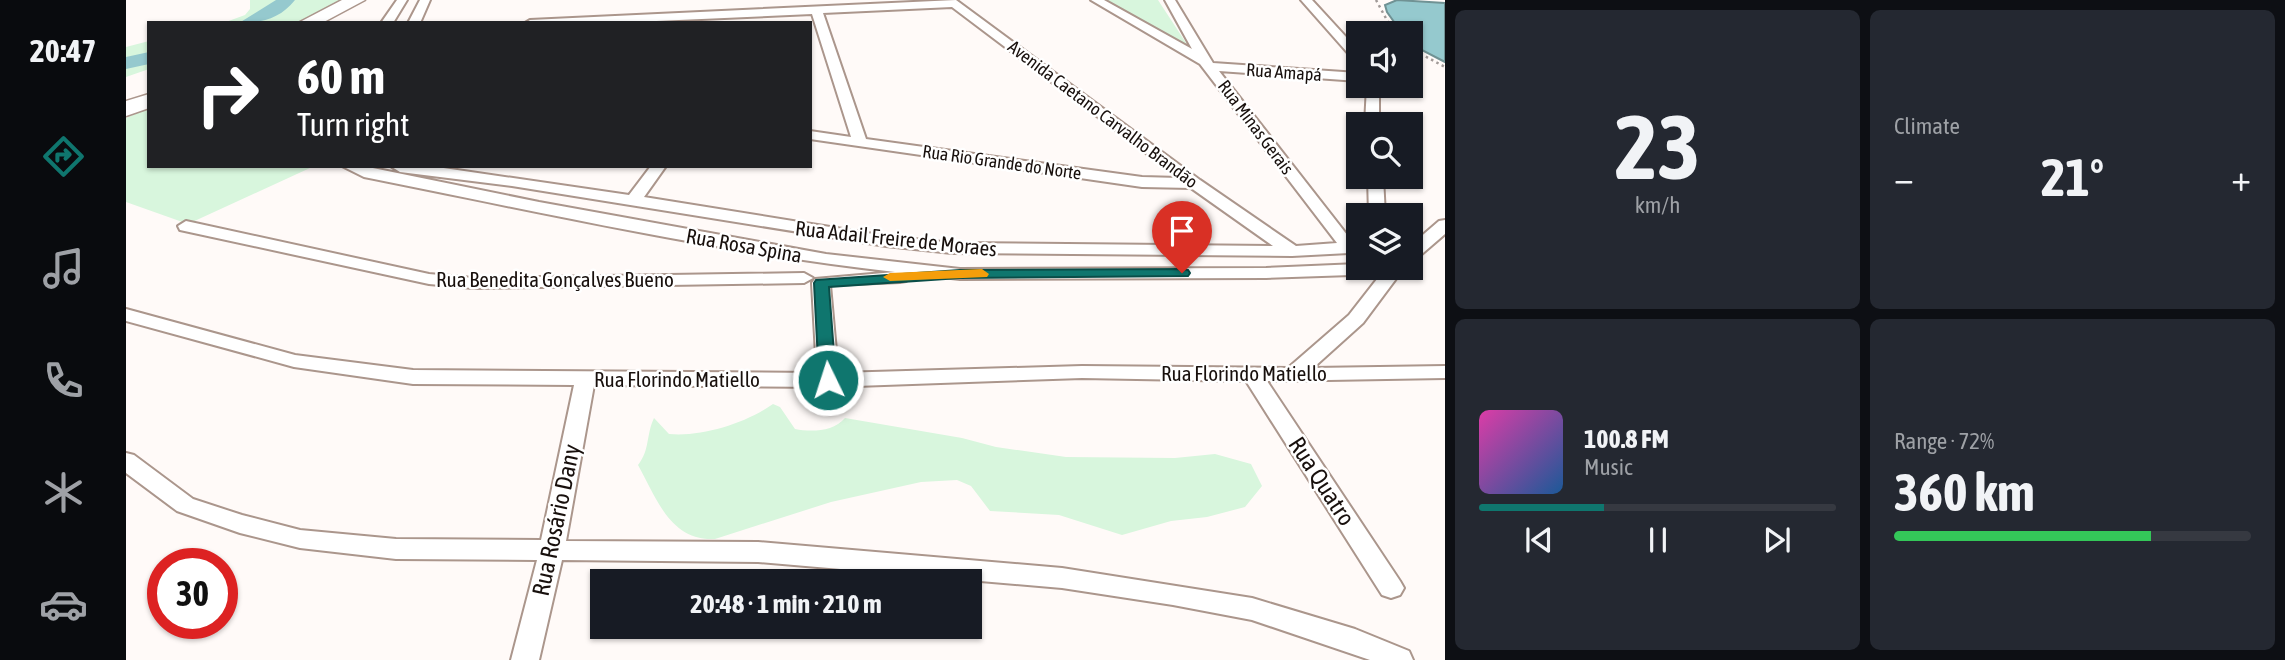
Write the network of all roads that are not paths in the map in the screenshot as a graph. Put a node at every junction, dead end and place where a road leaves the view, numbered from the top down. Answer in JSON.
{"nodes":[{"id":1,"x":356,"y":0,"type":"edge"},
{"id":2,"x":402,"y":0,"type":"edge"},
{"id":3,"x":425,"y":0,"type":"edge"},
{"id":4,"x":680,"y":0,"type":"edge"},
{"id":5,"x":1096,"y":0,"type":"edge"},
{"id":6,"x":1170,"y":0,"type":"edge"},
{"id":7,"x":1306,"y":0,"type":"edge"},
{"id":8,"x":952,"y":2,"type":"edge"},
{"id":9,"x":816,"y":9,"type":"junction"},
{"id":10,"x":683,"y":19,"type":"edge"},
{"id":11,"x":311,"y":21,"type":"edge"},
{"id":12,"x":388,"y":21,"type":"edge"},
{"id":13,"x":415,"y":21,"type":"edge"},
{"id":14,"x":594,"y":21,"type":"edge"},
{"id":15,"x":1346,"y":44,"type":"edge"},
{"id":16,"x":1208,"y":65,"type":"junction"},
{"id":17,"x":1346,"y":76,"type":"edge"},
{"id":18,"x":147,"y":101,"type":"edge"},
{"id":19,"x":126,"y":108,"type":"edge"},
{"id":20,"x":812,"y":135,"type":"edge"},
{"id":21,"x":860,"y":141,"type":"junction"},
{"id":22,"x":354,"y":168,"type":"edge"},
{"id":23,"x":425,"y":168,"type":"edge"},
{"id":24,"x":658,"y":168,"type":"edge"},
{"id":25,"x":513,"y":174,"type":"edge"},
{"id":26,"x":1195,"y":183,"type":"junction"},
{"id":27,"x":552,"y":189,"type":"junction"},
{"id":28,"x":498,"y":199,"type":"junction"},
{"id":29,"x":632,"y":202,"type":"junction"},
{"id":30,"x":539,"y":207,"type":"junction"},
{"id":31,"x":1445,"y":225,"type":"edge"},
{"id":32,"x":186,"y":226,"type":"dead end"},
{"id":33,"x":1346,"y":236,"type":"edge"},
{"id":34,"x":1423,"y":244,"type":"edge"},
{"id":35,"x":1346,"y":247,"type":"edge"},
{"id":36,"x":1292,"y":251,"type":"junction"},
{"id":37,"x":826,"y":259,"type":"junction"},
{"id":38,"x":1346,"y":270,"type":"edge"},
{"id":39,"x":960,"y":274,"type":"junction"},
{"id":40,"x":1385,"y":280,"type":"edge"},
{"id":41,"x":820,"y":281,"type":"junction"},
{"id":42,"x":126,"y":315,"type":"edge"},
{"id":43,"x":1445,"y":372,"type":"edge"},
{"id":44,"x":1295,"y":373,"type":"junction"},
{"id":45,"x":1252,"y":375,"type":"junction"},
{"id":46,"x":585,"y":379,"type":"junction"},
{"id":47,"x":828,"y":380,"type":"junction"},
{"id":48,"x":126,"y":461,"type":"edge"},
{"id":49,"x":551,"y":552,"type":"junction"},
{"id":50,"x":1391,"y":588,"type":"dead end"},
{"id":51,"x":525,"y":660,"type":"edge"},
{"id":52,"x":1399,"y":660,"type":"edge"}],
"edges":[{"from":1,"to":11,"type":"main road"},
{"from":2,"to":12,"type":"street"},
{"from":3,"to":13,"type":"street"},
{"from":4,"to":10,"type":"street"},
{"from":5,"to":16,"type":"street"},
{"from":6,"to":16,"type":"street","name":"Rua Minas Gerais"},
{"from":7,"to":15,"type":"street"},
{"from":8,"to":9,"type":"street"},
{"from":8,"to":26,"type":"street","name":"Avenida Caetano Carvalho Brandão"},
{"from":9,"to":10,"type":"street"},
{"from":9,"to":21,"type":"street"},
{"from":10,"to":14,"type":"street"},
{"from":16,"to":17,"type":"street","name":"Rua Amapá"},
{"from":16,"to":33,"type":"street","name":"Rua Minas Gerais"},
{"from":18,"to":19,"type":"main road"},
{"from":20,"to":21,"type":"street","name":"Rua Rio Grande do Norte"},
{"from":21,"to":26,"type":"street","name":"Rua Rio Grande do Norte"},
{"from":22,"to":28,"type":"street","name":"Rua Rosa Spina"},
{"from":23,"to":25,"type":"street","name":"Rua Adail Freire de Moraes"},
{"from":24,"to":29,"type":"street"},
{"from":25,"to":27,"type":"street","name":"Rua Adail Freire de Moraes"},
{"from":25,"to":28,"type":"street"},
{"from":26,"to":36,"type":"street","name":"Avenida Caetano Carvalho Brandão"},
{"from":27,"to":29,"type":"street","name":"Rua Adail Freire de Moraes"},
{"from":27,"to":30,"type":"street"},
{"from":28,"to":30,"type":"street","name":"Rua Rosa Spina"},
{"from":29,"to":36,"type":"street","name":"Rua Adail Freire de Moraes"},
{"from":30,"to":37,"type":"street","name":"Rua Rosa Spina"},
{"from":31,"to":34,"type":"street"},
{"from":32,"to":41,"type":"street","name":"Rua Benedita Gonçalves Bueno"},
{"from":35,"to":36,"type":"street","name":"Rua Adail Freire de Moraes"},
{"from":37,"to":39,"type":"street","name":"Rua Rosa Spina"},
{"from":37,"to":41,"type":"street"},
{"from":37,"to":41,"type":"street"},
{"from":38,"to":39,"type":"street","name":"Rua Rosa Spina"},
{"from":39,"to":41,"type":"street","name":"Rua Benedita Gonçalves Bueno"},
{"from":40,"to":44,"type":"street"},
{"from":41,"to":47,"type":"street"},
{"from":42,"to":46,"type":"street","name":"Rua Florindo Matiello"},
{"from":43,"to":44,"type":"street","name":"Rua Florindo Matiello"},
{"from":44,"to":45,"type":"street","name":"Rua Florindo Matiello"},
{"from":45,"to":47,"type":"street","name":"Rua Florindo Matiello"},
{"from":45,"to":50,"type":"street","name":"Rua Quatro"},
{"from":46,"to":47,"type":"street","name":"Rua Florindo Matiello"},
{"from":46,"to":49,"type":"street","name":"Rua Rosário Dany"},
{"from":48,"to":49,"type":"street"},
{"from":49,"to":51,"type":"street","name":"Rua Rosário Dany"},
{"from":49,"to":52,"type":"street"}]}
